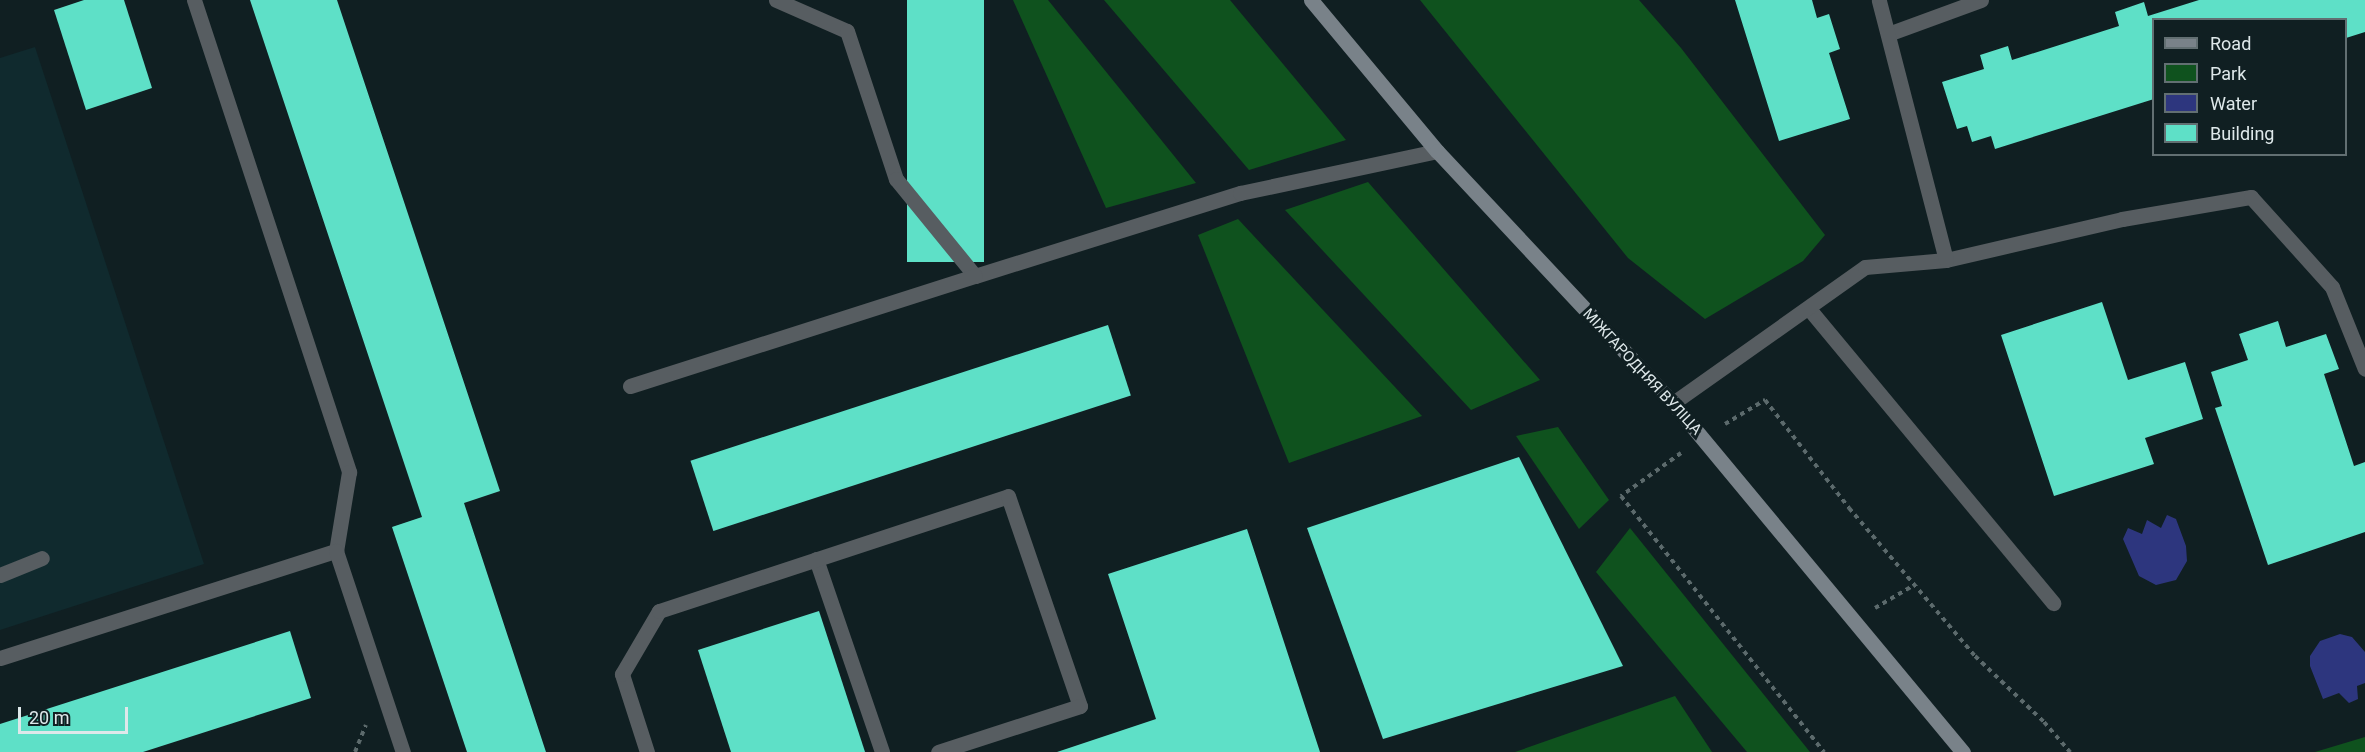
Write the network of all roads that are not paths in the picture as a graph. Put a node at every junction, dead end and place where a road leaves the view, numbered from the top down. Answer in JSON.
{"nodes":[{"id":1,"x":194,"y":0,"type":"edge"},
{"id":2,"x":776,"y":0,"type":"edge"},
{"id":3,"x":1311,"y":0,"type":"edge"},
{"id":4,"x":1879,"y":0,"type":"edge"},
{"id":5,"x":1981,"y":0,"type":"edge"},
{"id":6,"x":1887,"y":34,"type":"junction"},
{"id":7,"x":1437,"y":151,"type":"junction"},
{"id":8,"x":1947,"y":260,"type":"junction"},
{"id":9,"x":975,"y":276,"type":"junction"},
{"id":10,"x":1810,"y":310,"type":"junction"},
{"id":11,"x":2365,"y":369,"type":"edge"},
{"id":12,"x":630,"y":386,"type":"dead end"},
{"id":13,"x":1674,"y":403,"type":"junction"},
{"id":14,"x":336,"y":551,"type":"junction"},
{"id":15,"x":42,"y":558,"type":"dead end"},
{"id":16,"x":816,"y":559,"type":"junction"},
{"id":17,"x":0,"y":574,"type":"edge"},
{"id":18,"x":2053,"y":603,"type":"dead end"},
{"id":19,"x":0,"y":658,"type":"edge"},
{"id":20,"x":403,"y":752,"type":"edge"},
{"id":21,"x":647,"y":752,"type":"edge"},
{"id":22,"x":882,"y":752,"type":"edge"},
{"id":23,"x":938,"y":752,"type":"edge"},
{"id":24,"x":1964,"y":752,"type":"edge"}],
"edges":[{"from":1,"to":14,"type":"lane"},
{"from":2,"to":9,"type":"lane"},
{"from":3,"to":7,"type":"main road","name":"МІЖГАРОДНЯЯ ВУЛІЦА"},
{"from":4,"to":6,"type":"lane"},
{"from":5,"to":6,"type":"lane"},
{"from":6,"to":8,"type":"lane"},
{"from":7,"to":9,"type":"lane"},
{"from":7,"to":13,"type":"main road","name":"МІЖГАРОДНЯЯ ВУЛІЦА"},
{"from":8,"to":10,"type":"lane"},
{"from":8,"to":11,"type":"lane"},
{"from":9,"to":12,"type":"lane"},
{"from":10,"to":13,"type":"lane"},
{"from":10,"to":18,"type":"lane"},
{"from":13,"to":24,"type":"main road","name":"МІЖГАРОДНЯЯ ВУЛІЦА"},
{"from":14,"to":19,"type":"lane"},
{"from":14,"to":20,"type":"lane"},
{"from":15,"to":17,"type":"lane"},
{"from":16,"to":21,"type":"lane"},
{"from":16,"to":22,"type":"lane"},
{"from":16,"to":23,"type":"lane"}]}
